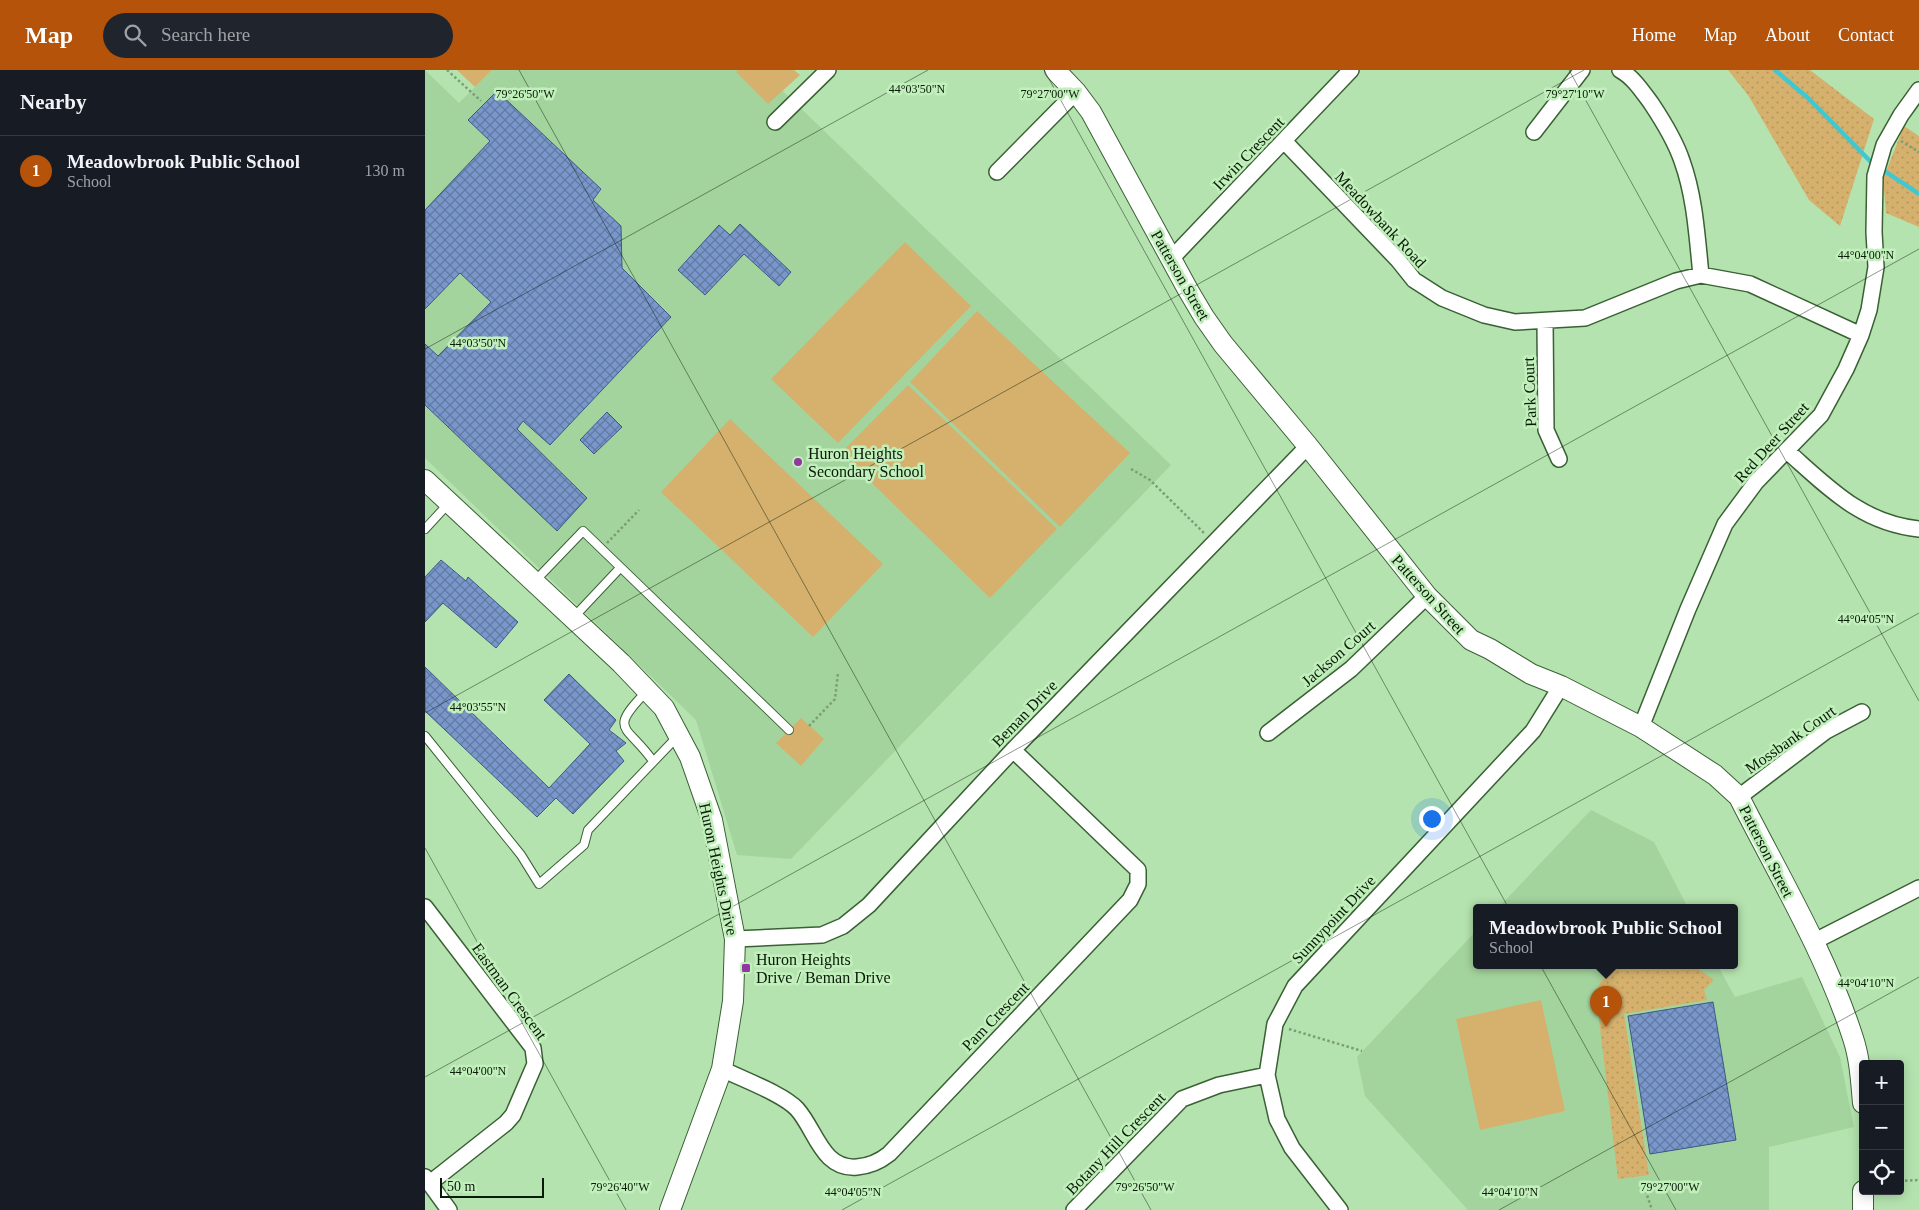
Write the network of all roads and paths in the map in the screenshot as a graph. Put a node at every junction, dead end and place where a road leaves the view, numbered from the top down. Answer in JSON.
{"nodes":[{"id":1,"x":447,"y":70,"type":"edge"},
{"id":2,"x":828,"y":70,"type":"edge"},
{"id":3,"x":1055,"y":70,"type":"edge"},
{"id":4,"x":1351,"y":70,"type":"edge"},
{"id":5,"x":1581,"y":70,"type":"edge"},
{"id":6,"x":1619,"y":70,"type":"edge"},
{"id":7,"x":1919,"y":90,"type":"edge"},
{"id":8,"x":1076,"y":92,"type":"junction"},
{"id":9,"x":481,"y":101,"type":"dead end"},
{"id":10,"x":775,"y":122,"type":"dead end"},
{"id":11,"x":1534,"y":132,"type":"dead end"},
{"id":12,"x":1890,"y":135,"type":"junction"},
{"id":13,"x":1284,"y":141,"type":"junction"},
{"id":14,"x":1919,"y":152,"type":"edge"},
{"id":15,"x":997,"y":172,"type":"dead end"},
{"id":16,"x":1171,"y":259,"type":"junction"},
{"id":17,"x":1701,"y":275,"type":"junction"},
{"id":18,"x":1545,"y":321,"type":"junction"},
{"id":19,"x":1861,"y":335,"type":"junction"},
{"id":20,"x":1308,"y":446,"type":"junction"},
{"id":21,"x":1787,"y":451,"type":"junction"},
{"id":22,"x":1559,"y":459,"type":"dead end"},
{"id":23,"x":1131,"y":469,"type":"dead end"},
{"id":24,"x":425,"y":480,"type":"edge"},
{"id":25,"x":450,"y":503,"type":"junction"},
{"id":26,"x":639,"y":510,"type":"dead end"},
{"id":27,"x":425,"y":529,"type":"edge"},
{"id":28,"x":1919,"y":529,"type":"edge"},
{"id":29,"x":617,"y":533,"type":"dead end"},
{"id":30,"x":1213,"y":543,"type":"junction"},
{"id":31,"x":620,"y":568,"type":"junction"},
{"id":32,"x":534,"y":582,"type":"junction"},
{"id":33,"x":1427,"y":596,"type":"junction"},
{"id":34,"x":573,"y":618,"type":"junction"},
{"id":35,"x":837,"y":673,"type":"dead end"},
{"id":36,"x":1561,"y":686,"type":"junction"},
{"id":37,"x":647,"y":691,"type":"junction"},
{"id":38,"x":1862,"y":712,"type":"dead end"},
{"id":39,"x":809,"y":726,"type":"dead end"},
{"id":40,"x":1641,"y":727,"type":"junction"},
{"id":41,"x":789,"y":730,"type":"dead end"},
{"id":42,"x":1268,"y":734,"type":"dead end"},
{"id":43,"x":678,"y":735,"type":"junction"},
{"id":44,"x":425,"y":736,"type":"edge"},
{"id":45,"x":1013,"y":750,"type":"junction"},
{"id":46,"x":653,"y":761,"type":"junction"},
{"id":47,"x":1739,"y":797,"type":"junction"},
{"id":48,"x":1919,"y":888,"type":"edge"},
{"id":49,"x":425,"y":907,"type":"edge"},
{"id":50,"x":735,"y":939,"type":"junction"},
{"id":51,"x":1813,"y":942,"type":"junction"},
{"id":52,"x":1275,"y":1024,"type":"junction"},
{"id":53,"x":1362,"y":1051,"type":"dead end"},
{"id":54,"x":1859,"y":1068,"type":"edge"},
{"id":55,"x":722,"y":1070,"type":"junction"},
{"id":56,"x":1267,"y":1075,"type":"junction"},
{"id":57,"x":427,"y":1180,"type":"edge"},
{"id":58,"x":1919,"y":1180,"type":"edge"},
{"id":59,"x":1904,"y":1181,"type":"edge"},
{"id":60,"x":1645,"y":1186,"type":"dead end"},
{"id":61,"x":1863,"y":1195,"type":"edge"},
{"id":62,"x":1337,"y":1209,"type":"edge"},
{"id":63,"x":449,"y":1210,"type":"edge"},
{"id":64,"x":670,"y":1210,"type":"edge"},
{"id":65,"x":1074,"y":1210,"type":"edge"},
{"id":66,"x":1652,"y":1210,"type":"edge"},
{"id":67,"x":1863,"y":1210,"type":"edge"}],
"edges":[{"from":1,"to":9,"type":"path"},
{"from":2,"to":10,"type":"street"},
{"from":3,"to":8,"type":"street","name":"Patterson Street"},
{"from":4,"to":13,"type":"street","name":"Irwin Crescent"},
{"from":5,"to":11,"type":"street"},
{"from":6,"to":17,"type":"street"},
{"from":7,"to":12,"type":"street","name":"Red Deer Street"},
{"from":8,"to":15,"type":"street"},
{"from":8,"to":16,"type":"street","name":"Patterson Street"},
{"from":12,"to":14,"type":"path"},
{"from":12,"to":19,"type":"street","name":"Red Deer Street"},
{"from":13,"to":16,"type":"street","name":"Irwin Crescent"},
{"from":13,"to":18,"type":"street","name":"Meadowbank Road"},
{"from":16,"to":20,"type":"street","name":"Patterson Street"},
{"from":17,"to":18,"type":"street","name":"Meadowbank Road"},
{"from":17,"to":19,"type":"street","name":"Meadowbank Road"},
{"from":18,"to":22,"type":"street","name":"Park Court"},
{"from":19,"to":21,"type":"street","name":"Red Deer Street"},
{"from":20,"to":30,"type":"street","name":"Beman Drive"},
{"from":20,"to":33,"type":"street","name":"Patterson Street"},
{"from":21,"to":28,"type":"street"},
{"from":21,"to":40,"type":"street","name":"Red Deer Street"},
{"from":23,"to":30,"type":"path"},
{"from":24,"to":25,"type":"street","name":"Huron Heights Drive"},
{"from":25,"to":27,"type":"lane"},
{"from":25,"to":32,"type":"street","name":"Huron Heights Drive"},
{"from":26,"to":29,"type":"path"},
{"from":30,"to":45,"type":"street","name":"Beman Drive"},
{"from":31,"to":32,"type":"lane"},
{"from":31,"to":34,"type":"lane"},
{"from":31,"to":41,"type":"lane"},
{"from":32,"to":34,"type":"street","name":"Huron Heights Drive"},
{"from":33,"to":36,"type":"street","name":"Patterson Street"},
{"from":33,"to":42,"type":"street","name":"Jackson Court"},
{"from":34,"to":37,"type":"street","name":"Huron Heights Drive"},
{"from":35,"to":39,"type":"path"},
{"from":36,"to":40,"type":"street","name":"Patterson Street"},
{"from":36,"to":52,"type":"street","name":"Sunnypoint Drive"},
{"from":37,"to":43,"type":"street","name":"Huron Heights Drive"},
{"from":37,"to":46,"type":"lane"},
{"from":38,"to":47,"type":"street","name":"Mossbank Court"},
{"from":40,"to":47,"type":"street","name":"Patterson Street"},
{"from":43,"to":46,"type":"lane"},
{"from":43,"to":50,"type":"street","name":"Huron Heights Drive"},
{"from":44,"to":46,"type":"lane"},
{"from":45,"to":50,"type":"street","name":"Beman Drive"},
{"from":45,"to":55,"type":"street","name":"Pam Crescent"},
{"from":47,"to":51,"type":"street","name":"Patterson Street"},
{"from":48,"to":51,"type":"street"},
{"from":49,"to":57,"type":"street","name":"Eastman Crescent"},
{"from":50,"to":55,"type":"street","name":"Huron Heights Drive"},
{"from":51,"to":54,"type":"street","name":"Patterson Street"},
{"from":52,"to":53,"type":"path"},
{"from":52,"to":56,"type":"street","name":"Sunnypoint Drive"},
{"from":55,"to":64,"type":"street","name":"Huron Heights Drive"},
{"from":56,"to":62,"type":"street","name":"Sunnypoint Drive"},
{"from":56,"to":65,"type":"street","name":"Botany Hill Crescent"},
{"from":57,"to":63,"type":"street"},
{"from":58,"to":59,"type":"path"},
{"from":60,"to":66,"type":"path"},
{"from":61,"to":67,"type":"street"}]}
